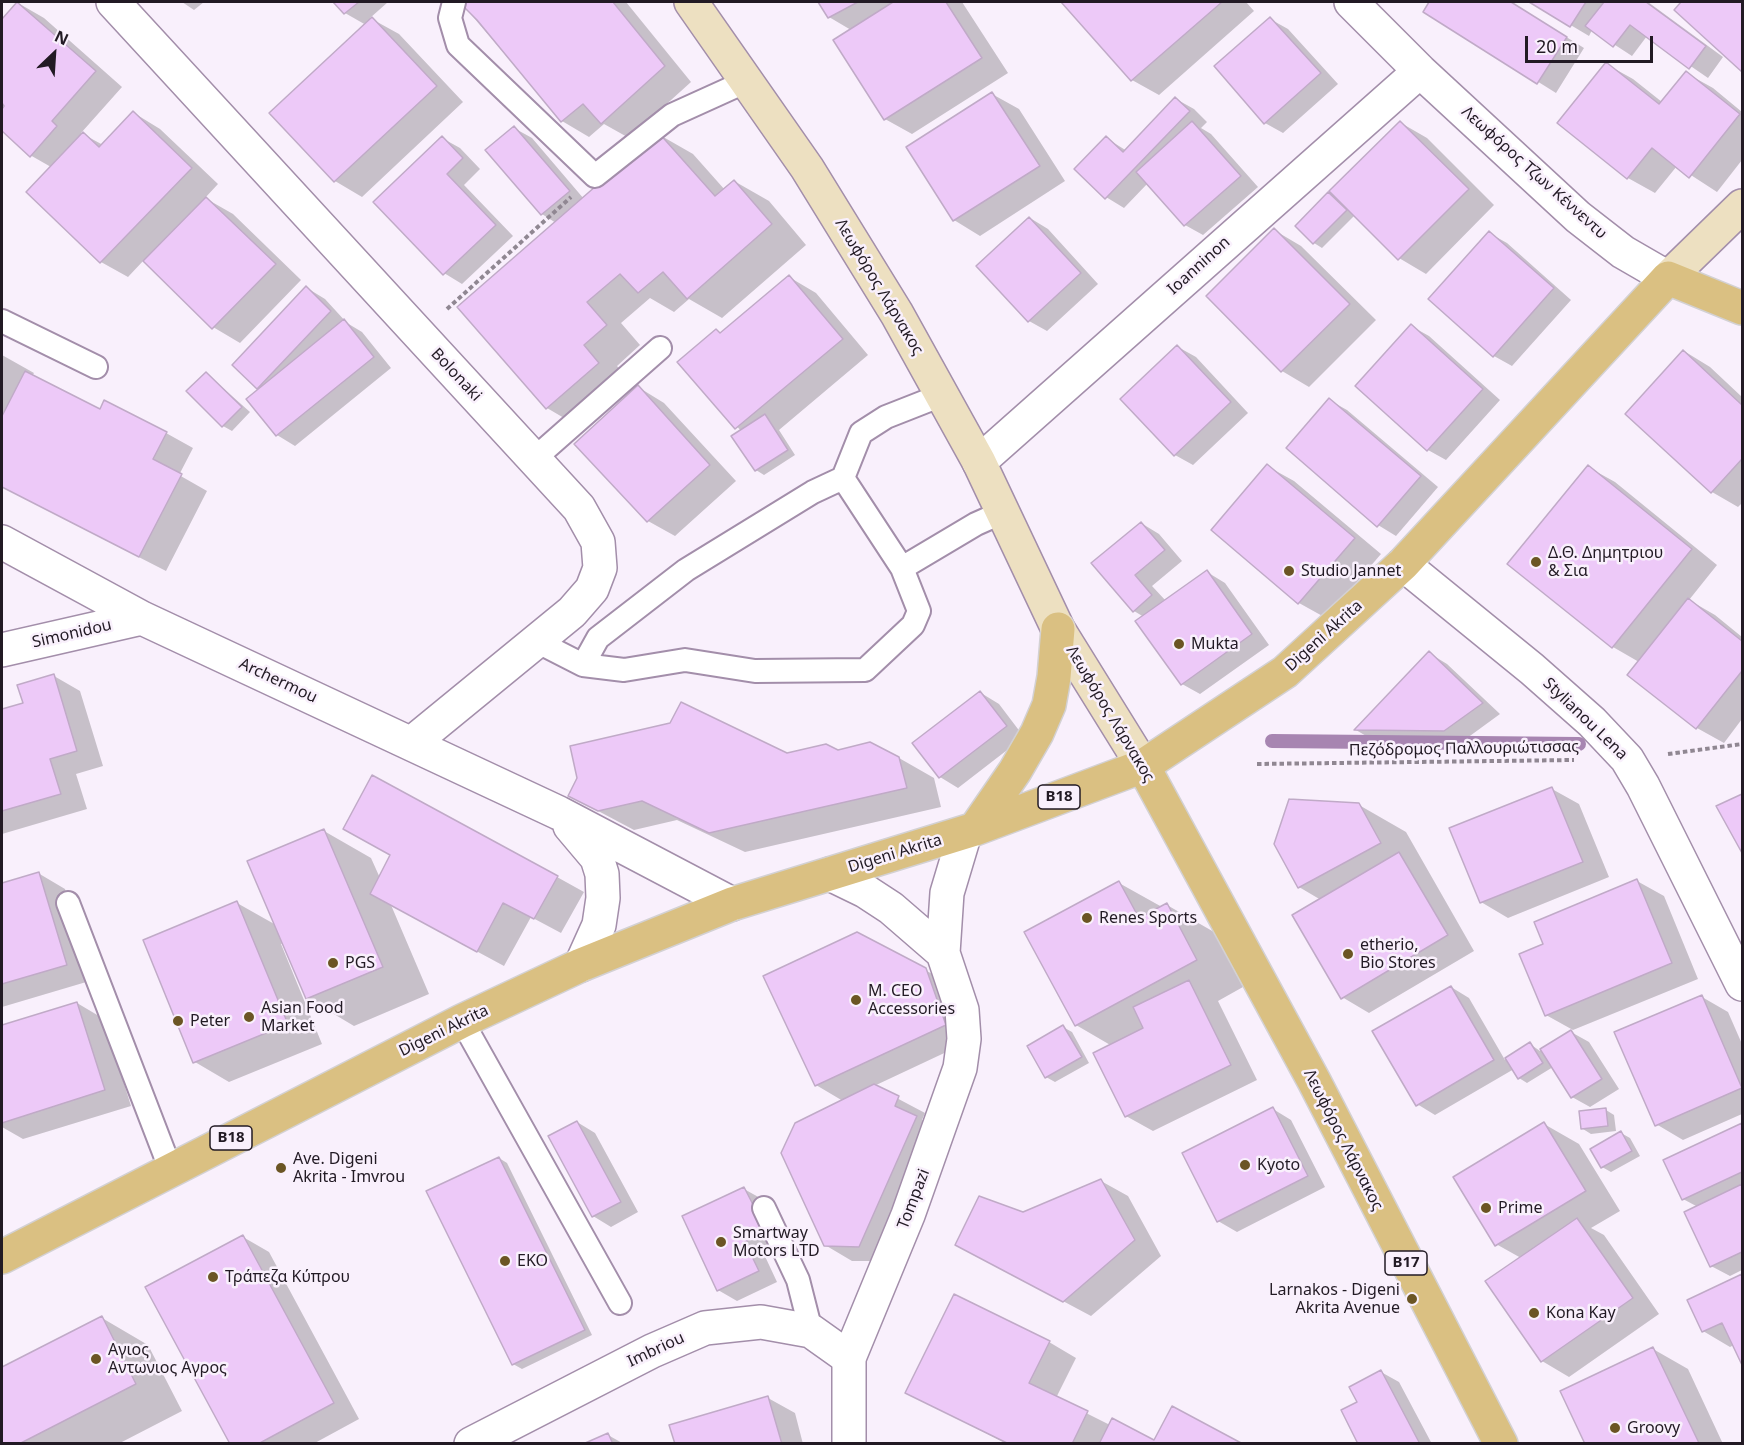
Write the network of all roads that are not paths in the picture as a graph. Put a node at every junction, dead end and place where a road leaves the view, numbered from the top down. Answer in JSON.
{"nodes":[{"id":1,"x":113,"y":2,"type":"edge"},
{"id":2,"x":454,"y":2,"type":"edge"},
{"id":3,"x":691,"y":2,"type":"edge"},
{"id":4,"x":1362,"y":6,"type":"edge"},
{"id":5,"x":1420,"y":71,"type":"junction"},
{"id":6,"x":747,"y":81,"type":"junction"},
{"id":7,"x":1743,"y":206,"type":"edge"},
{"id":8,"x":1668,"y":278,"type":"junction"},
{"id":9,"x":1743,"y":308,"type":"edge"},
{"id":10,"x":2,"y":321,"type":"edge"},
{"id":11,"x":660,"y":348,"type":"dead end"},
{"id":12,"x":96,"y":367,"type":"dead end"},
{"id":13,"x":942,"y":395,"type":"junction"},
{"id":14,"x":534,"y":459,"type":"junction"},
{"id":15,"x":979,"y":462,"type":"junction"},
{"id":16,"x":843,"y":478,"type":"junction"},
{"id":17,"x":1003,"y":512,"type":"junction"},
{"id":18,"x":2,"y":542,"type":"edge"},
{"id":19,"x":1403,"y":564,"type":"junction"},
{"id":20,"x":903,"y":568,"type":"junction"},
{"id":21,"x":142,"y":618,"type":"junction"},
{"id":22,"x":1058,"y":629,"type":"junction"},
{"id":23,"x":536,"y":641,"type":"junction"},
{"id":24,"x":2,"y":650,"type":"edge"},
{"id":25,"x":583,"y":665,"type":"junction"},
{"id":26,"x":412,"y":743,"type":"junction"},
{"id":27,"x":1143,"y":766,"type":"junction"},
{"id":28,"x":558,"y":813,"type":"junction"},
{"id":29,"x":970,"y":831,"type":"junction"},
{"id":30,"x":830,"y":874,"type":"junction"},
{"id":31,"x":68,"y":903,"type":"dead end"},
{"id":32,"x":732,"y":904,"type":"junction"},
{"id":33,"x":943,"y":953,"type":"junction"},
{"id":34,"x":581,"y":965,"type":"junction"},
{"id":35,"x":1743,"y":984,"type":"edge"},
{"id":36,"x":462,"y":1021,"type":"junction"},
{"id":37,"x":170,"y":1168,"type":"junction"},
{"id":38,"x":764,"y":1208,"type":"dead end"},
{"id":39,"x":2,"y":1257,"type":"edge"},
{"id":40,"x":620,"y":1302,"type":"dead end"},
{"id":41,"x":811,"y":1331,"type":"junction"},
{"id":42,"x":849,"y":1358,"type":"junction"},
{"id":43,"x":471,"y":1443,"type":"edge"},
{"id":44,"x":849,"y":1443,"type":"edge"},
{"id":45,"x":1501,"y":1443,"type":"edge"}],
"edges":[{"from":1,"to":14,"type":"street","name":"Bolonaki"},
{"from":2,"to":6,"type":"lane"},
{"from":3,"to":6,"type":"main road","name":"Λεωφόρος Λάρνακος"},
{"from":4,"to":5,"type":"street","name":"Λεωφόρος Τζων Κέννεντυ"},
{"from":5,"to":8,"type":"street","name":"Λεωφόρος Τζων Κέννεντυ"},
{"from":5,"to":15,"type":"street","name":"Ioanninon"},
{"from":6,"to":13,"type":"main road","name":"Λεωφόρος Λάρνακος"},
{"from":7,"to":8,"type":"main road"},
{"from":8,"to":9,"type":"main road","name":"Λεωφόρος Τζων Κέννεντυ"},
{"from":8,"to":19,"type":"main road","name":"Digeni Akrita"},
{"from":10,"to":12,"type":"lane"},
{"from":11,"to":14,"type":"lane"},
{"from":13,"to":15,"type":"main road","name":"Λεωφόρος Λάρνακος"},
{"from":13,"to":16,"type":"lane"},
{"from":14,"to":23,"type":"street","name":"Bolonaki"},
{"from":15,"to":17,"type":"main road","name":"Λεωφόρος Λάρνακος"},
{"from":16,"to":20,"type":"lane"},
{"from":16,"to":25,"type":"lane"},
{"from":17,"to":20,"type":"lane"},
{"from":17,"to":22,"type":"main road","name":"Λεωφόρος Λάρνακος"},
{"from":18,"to":21,"type":"street","name":"Archermou"},
{"from":19,"to":27,"type":"main road","name":"Digeni Akrita"},
{"from":19,"to":35,"type":"street","name":"Stylianou Lena"},
{"from":20,"to":25,"type":"lane"},
{"from":21,"to":24,"type":"street","name":"Simonidou"},
{"from":21,"to":26,"type":"street","name":"Archermou"},
{"from":22,"to":27,"type":"main road","name":"Λεωφόρος Λάρνακος"},
{"from":22,"to":29,"type":"main road"},
{"from":23,"to":25,"type":"lane"},
{"from":23,"to":26,"type":"street","name":"Bolonaki"},
{"from":26,"to":28,"type":"street","name":"Archermou"},
{"from":27,"to":29,"type":"main road","name":"Digeni Akrita","number":"B18"},
{"from":27,"to":45,"type":"main road","name":"Λεωφόρος Λάρνακος","number":"B17"},
{"from":28,"to":32,"type":"street","name":"Archermou"},
{"from":28,"to":34,"type":"street","name":"Archermou"},
{"from":29,"to":30,"type":"main road","name":"Digeni Akrita","number":"B18"},
{"from":29,"to":33,"type":"street","name":"Tompazi"},
{"from":30,"to":32,"type":"main road","name":"Digeni Akrita","number":"B18"},
{"from":30,"to":33,"type":"street"},
{"from":31,"to":37,"type":"lane"},
{"from":32,"to":34,"type":"main road","name":"Digeni Akrita","number":"B18"},
{"from":33,"to":42,"type":"street","name":"Tompazi"},
{"from":34,"to":36,"type":"main road","name":"Digeni Akrita","number":"B18"},
{"from":36,"to":37,"type":"main road","name":"Digeni Akrita","number":"B18"},
{"from":36,"to":40,"type":"lane"},
{"from":37,"to":39,"type":"main road","name":"Digeni Akrita","number":"B18"},
{"from":38,"to":41,"type":"lane"},
{"from":41,"to":42,"type":"street","name":"Imbriou"},
{"from":41,"to":43,"type":"street","name":"Imbriou"},
{"from":42,"to":44,"type":"street","name":"Tompazi"}]}
